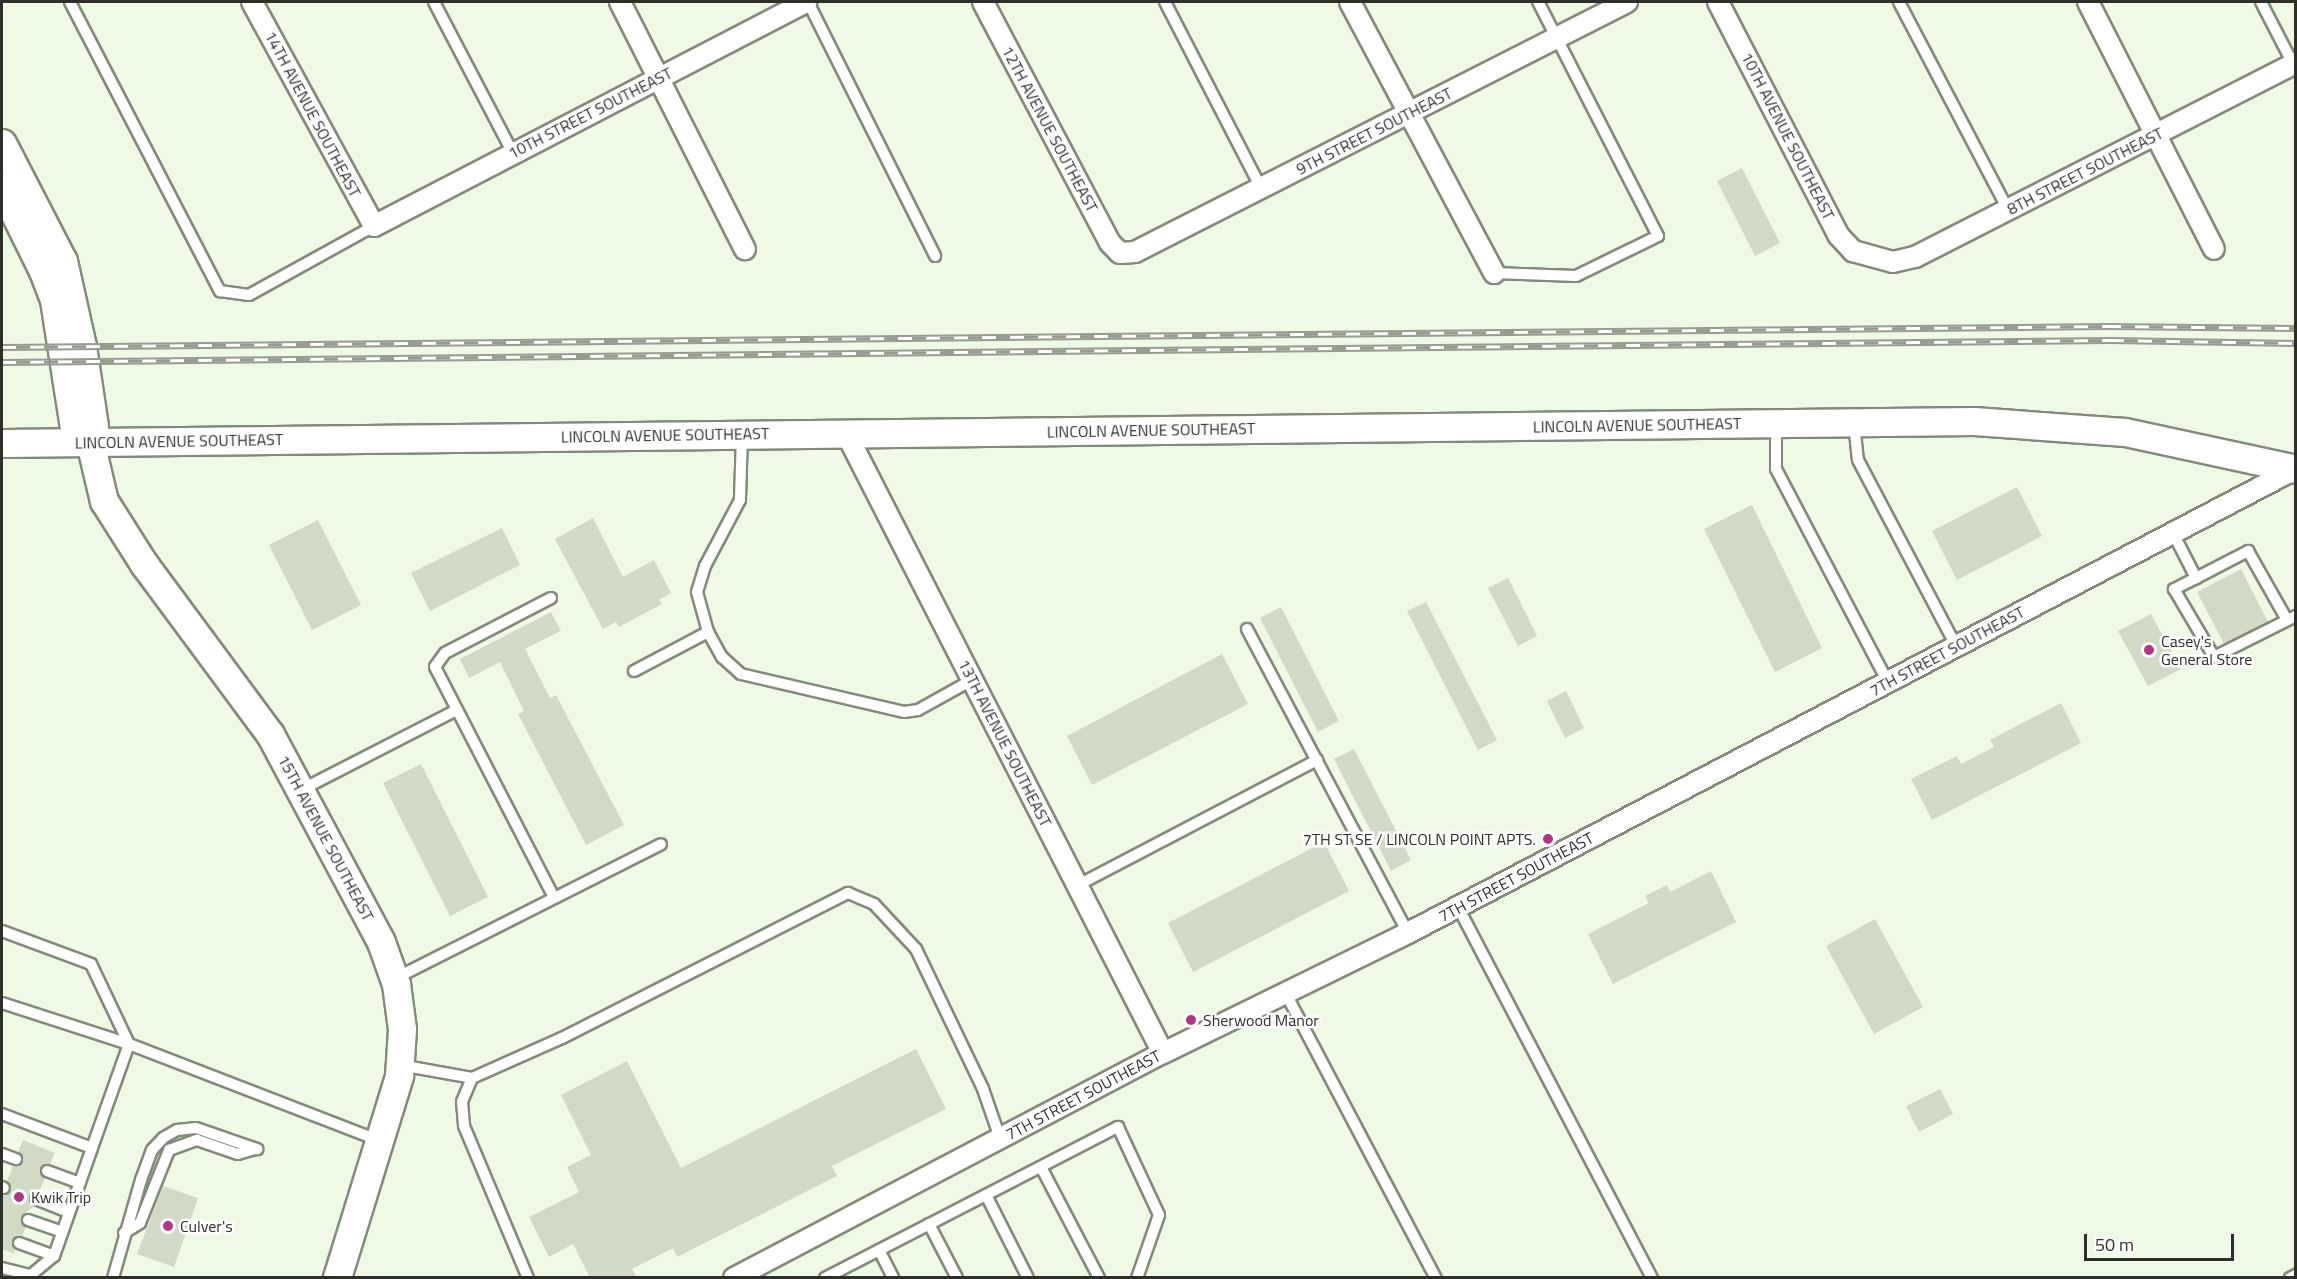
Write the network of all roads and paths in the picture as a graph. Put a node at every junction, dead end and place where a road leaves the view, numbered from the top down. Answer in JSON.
{"nodes":[{"id":1,"x":70,"y":2,"type":"edge"},
{"id":2,"x":252,"y":2,"type":"edge"},
{"id":3,"x":434,"y":2,"type":"edge"},
{"id":4,"x":620,"y":2,"type":"edge"},
{"id":5,"x":807,"y":2,"type":"edge"},
{"id":6,"x":983,"y":2,"type":"edge"},
{"id":7,"x":1165,"y":2,"type":"edge"},
{"id":8,"x":1350,"y":2,"type":"edge"},
{"id":9,"x":1538,"y":2,"type":"edge"},
{"id":10,"x":1627,"y":2,"type":"edge"},
{"id":11,"x":1718,"y":2,"type":"edge"},
{"id":12,"x":1899,"y":2,"type":"edge"},
{"id":13,"x":2088,"y":2,"type":"edge"},
{"id":14,"x":2261,"y":2,"type":"edge"},
{"id":15,"x":1557,"y":37,"type":"junction"},
{"id":16,"x":2294,"y":63,"type":"edge"},
{"id":17,"x":658,"y":78,"type":"junction"},
{"id":18,"x":1407,"y":114,"type":"junction"},
{"id":19,"x":2155,"y":136,"type":"junction"},
{"id":20,"x":2,"y":143,"type":"edge"},
{"id":21,"x":513,"y":153,"type":"junction"},
{"id":22,"x":2,"y":188,"type":"edge"},
{"id":23,"x":1261,"y":188,"type":"junction"},
{"id":24,"x":2008,"y":210,"type":"junction"},
{"id":25,"x":374,"y":226,"type":"junction"},
{"id":26,"x":745,"y":249,"type":"dead end"},
{"id":27,"x":2214,"y":249,"type":"dead end"},
{"id":28,"x":1120,"y":254,"type":"joint"},
{"id":29,"x":935,"y":256,"type":"dead end"},
{"id":30,"x":1871,"y":258,"type":"joint"},
{"id":31,"x":1494,"y":273,"type":"joint"},
{"id":32,"x":1776,"y":423,"type":"junction"},
{"id":33,"x":1854,"y":423,"type":"junction"},
{"id":34,"x":846,"y":433,"type":"junction"},
{"id":35,"x":742,"y":434,"type":"junction"},
{"id":36,"x":90,"y":442,"type":"junction"},
{"id":37,"x":2,"y":443,"type":"edge"},
{"id":38,"x":2295,"y":469,"type":"edge"},
{"id":39,"x":2173,"y":533,"type":"junction"},
{"id":40,"x":2196,"y":578,"type":"junction"},
{"id":41,"x":551,"y":598,"type":"dead end"},
{"id":42,"x":2291,"y":618,"type":"edge"},
{"id":43,"x":1247,"y":629,"type":"dead end"},
{"id":44,"x":708,"y":632,"type":"junction"},
{"id":45,"x":1956,"y":646,"type":"junction"},
{"id":46,"x":634,"y":671,"type":"dead end"},
{"id":47,"x":972,"y":680,"type":"junction"},
{"id":48,"x":1888,"y":682,"type":"junction"},
{"id":49,"x":455,"y":711,"type":"junction"},
{"id":50,"x":1317,"y":760,"type":"junction"},
{"id":51,"x":300,"y":790,"type":"junction"},
{"id":52,"x":661,"y":844,"type":"dead end"},
{"id":53,"x":1078,"y":885,"type":"junction"},
{"id":54,"x":554,"y":898,"type":"junction"},
{"id":55,"x":1458,"y":907,"type":"junction"},
{"id":56,"x":2,"y":931,"type":"edge"},
{"id":57,"x":1408,"y":933,"type":"junction"},
{"id":58,"x":394,"y":980,"type":"junction"},
{"id":59,"x":1286,"y":994,"type":"junction"},
{"id":60,"x":2,"y":1003,"type":"edge"},
{"id":61,"x":129,"y":1044,"type":"junction"},
{"id":62,"x":1163,"y":1053,"type":"junction"},
{"id":63,"x":399,"y":1065,"type":"junction"},
{"id":64,"x":472,"y":1078,"type":"junction"},
{"id":65,"x":3,"y":1119,"type":"edge"},
{"id":66,"x":1000,"y":1138,"type":"junction"},
{"id":67,"x":381,"y":1141,"type":"junction"},
{"id":68,"x":92,"y":1148,"type":"junction"},
{"id":69,"x":257,"y":1149,"type":"dead end"},
{"id":70,"x":2,"y":1154,"type":"edge"},
{"id":71,"x":16,"y":1159,"type":"dead end"},
{"id":72,"x":1041,"y":1167,"type":"junction"},
{"id":73,"x":47,"y":1171,"type":"dead end"},
{"id":74,"x":80,"y":1183,"type":"junction"},
{"id":75,"x":986,"y":1195,"type":"junction"},
{"id":76,"x":36,"y":1199,"type":"dead end"},
{"id":77,"x":69,"y":1212,"type":"junction"},
{"id":78,"x":28,"y":1220,"type":"dead end"},
{"id":79,"x":929,"y":1224,"type":"junction"},
{"id":80,"x":62,"y":1232,"type":"junction"},
{"id":81,"x":19,"y":1243,"type":"dead end"},
{"id":82,"x":879,"y":1250,"type":"junction"},
{"id":83,"x":54,"y":1256,"type":"junction"},
{"id":84,"x":2,"y":1268,"type":"edge"},
{"id":85,"x":2295,"y":1275,"type":"edge"},
{"id":86,"x":113,"y":1278,"type":"edge"},
{"id":87,"x":337,"y":1278,"type":"edge"},
{"id":88,"x":528,"y":1278,"type":"edge"},
{"id":89,"x":734,"y":1278,"type":"edge"},
{"id":90,"x":825,"y":1278,"type":"edge"},
{"id":91,"x":893,"y":1278,"type":"edge"},
{"id":92,"x":957,"y":1278,"type":"edge"},
{"id":93,"x":1028,"y":1278,"type":"edge"},
{"id":94,"x":1099,"y":1278,"type":"edge"},
{"id":95,"x":1137,"y":1278,"type":"edge"},
{"id":96,"x":1436,"y":1278,"type":"edge"},
{"id":97,"x":1652,"y":1278,"type":"edge"},
{"id":98,"x":2290,"y":1278,"type":"edge"}],
"edges":[{"from":1,"to":25,"type":"lane"},
{"from":2,"to":25,"type":"street","name":"14TH AVENUE SOUTHEAST"},
{"from":3,"to":21,"type":"lane"},
{"from":4,"to":17,"type":"street"},
{"from":5,"to":17,"type":"street","name":"10TH STREET SOUTHEAST"},
{"from":5,"to":29,"type":"lane"},
{"from":6,"to":28,"type":"street","name":"12TH AVENUE SOUTHEAST"},
{"from":7,"to":23,"type":"lane"},
{"from":8,"to":18,"type":"street"},
{"from":9,"to":15,"type":"lane"},
{"from":10,"to":15,"type":"street","name":"9TH STREET SOUTHEAST"},
{"from":11,"to":30,"type":"street","name":"10TH AVENUE SOUTHEAST"},
{"from":12,"to":24,"type":"lane"},
{"from":13,"to":19,"type":"street"},
{"from":14,"to":16,"type":"lane"},
{"from":15,"to":18,"type":"street","name":"9TH STREET SOUTHEAST"},
{"from":15,"to":31,"type":"lane"},
{"from":16,"to":19,"type":"street","name":"8TH STREET SOUTHEAST"},
{"from":17,"to":21,"type":"street","name":"10TH STREET SOUTHEAST"},
{"from":17,"to":26,"type":"street"},
{"from":18,"to":23,"type":"street","name":"9TH STREET SOUTHEAST"},
{"from":18,"to":31,"type":"street"},
{"from":19,"to":24,"type":"street","name":"8TH STREET SOUTHEAST"},
{"from":19,"to":27,"type":"street"},
{"from":20,"to":36,"type":"street","name":"15TH AVENUE SOUTHEAST"},
{"from":21,"to":25,"type":"street","name":"10TH STREET SOUTHEAST"},
{"from":22,"to":36,"type":"street","name":"15TH AVENUE SOUTHEAST"},
{"from":23,"to":28,"type":"street","name":"9TH STREET SOUTHEAST"},
{"from":24,"to":30,"type":"street","name":"8TH STREET SOUTHEAST"},
{"from":32,"to":33,"type":"street","name":"LINCOLN AVENUE SOUTHEAST"},
{"from":32,"to":34,"type":"street","name":"LINCOLN AVENUE SOUTHEAST"},
{"from":32,"to":48,"type":"lane"},
{"from":33,"to":38,"type":"street","name":"LINCOLN AVENUE SOUTHEAST"},
{"from":33,"to":45,"type":"lane"},
{"from":34,"to":35,"type":"street","name":"LINCOLN AVENUE SOUTHEAST"},
{"from":34,"to":47,"type":"street","name":"13TH AVENUE SOUTHEAST"},
{"from":35,"to":36,"type":"street","name":"LINCOLN AVENUE SOUTHEAST"},
{"from":35,"to":44,"type":"lane"},
{"from":36,"to":37,"type":"street","name":"LINCOLN AVENUE SOUTHEAST"},
{"from":36,"to":51,"type":"street","name":"15TH AVENUE SOUTHEAST"},
{"from":38,"to":39,"type":"street","name":"7TH STREET SOUTHEAST"},
{"from":39,"to":40,"type":"lane"},
{"from":39,"to":45,"type":"street","name":"7TH STREET SOUTHEAST"},
{"from":40,"to":42,"type":"lane"},
{"from":40,"to":42,"type":"lane"},
{"from":41,"to":49,"type":"lane"},
{"from":43,"to":50,"type":"lane"},
{"from":44,"to":46,"type":"lane"},
{"from":44,"to":47,"type":"lane"},
{"from":45,"to":48,"type":"street","name":"7TH STREET SOUTHEAST"},
{"from":47,"to":53,"type":"street","name":"13TH AVENUE SOUTHEAST"},
{"from":48,"to":55,"type":"street","name":"7TH STREET SOUTHEAST"},
{"from":49,"to":51,"type":"lane"},
{"from":49,"to":54,"type":"lane"},
{"from":50,"to":53,"type":"lane"},
{"from":50,"to":57,"type":"lane"},
{"from":51,"to":58,"type":"street","name":"15TH AVENUE SOUTHEAST"},
{"from":52,"to":54,"type":"lane"},
{"from":53,"to":62,"type":"street","name":"13TH AVENUE SOUTHEAST"},
{"from":54,"to":58,"type":"lane"},
{"from":55,"to":57,"type":"street","name":"7TH STREET SOUTHEAST"},
{"from":55,"to":97,"type":"lane"},
{"from":56,"to":61,"type":"lane"},
{"from":57,"to":59,"type":"street","name":"7TH STREET SOUTHEAST"},
{"from":58,"to":63,"type":"street","name":"15TH AVENUE SOUTHEAST"},
{"from":59,"to":62,"type":"street","name":"7TH STREET SOUTHEAST"},
{"from":59,"to":96,"type":"lane"},
{"from":60,"to":61,"type":"lane"},
{"from":61,"to":67,"type":"lane"},
{"from":61,"to":68,"type":"lane"},
{"from":62,"to":66,"type":"street","name":"7TH STREET SOUTHEAST"},
{"from":63,"to":64,"type":"lane"},
{"from":63,"to":67,"type":"street","name":"15TH AVENUE SOUTHEAST"},
{"from":64,"to":66,"type":"lane"},
{"from":64,"to":88,"type":"lane"},
{"from":65,"to":68,"type":"lane"},
{"from":66,"to":89,"type":"street","name":"7TH STREET SOUTHEAST"},
{"from":67,"to":87,"type":"street","name":"15TH AVENUE SOUTHEAST"},
{"from":68,"to":74,"type":"lane"},
{"from":69,"to":86,"type":"lane"},
{"from":70,"to":71,"type":"lane"},
{"from":72,"to":75,"type":"lane"},
{"from":72,"to":94,"type":"lane"},
{"from":72,"to":95,"type":"lane"},
{"from":73,"to":74,"type":"lane"},
{"from":74,"to":77,"type":"lane"},
{"from":75,"to":79,"type":"lane"},
{"from":75,"to":93,"type":"lane"},
{"from":76,"to":77,"type":"lane"},
{"from":77,"to":80,"type":"lane"},
{"from":78,"to":80,"type":"lane"},
{"from":79,"to":82,"type":"lane"},
{"from":79,"to":92,"type":"lane"},
{"from":80,"to":83,"type":"lane"},
{"from":81,"to":83,"type":"lane"},
{"from":82,"to":90,"type":"lane"},
{"from":82,"to":91,"type":"lane"},
{"from":83,"to":84,"type":"lane"},
{"from":85,"to":98,"type":"lane"}]}
